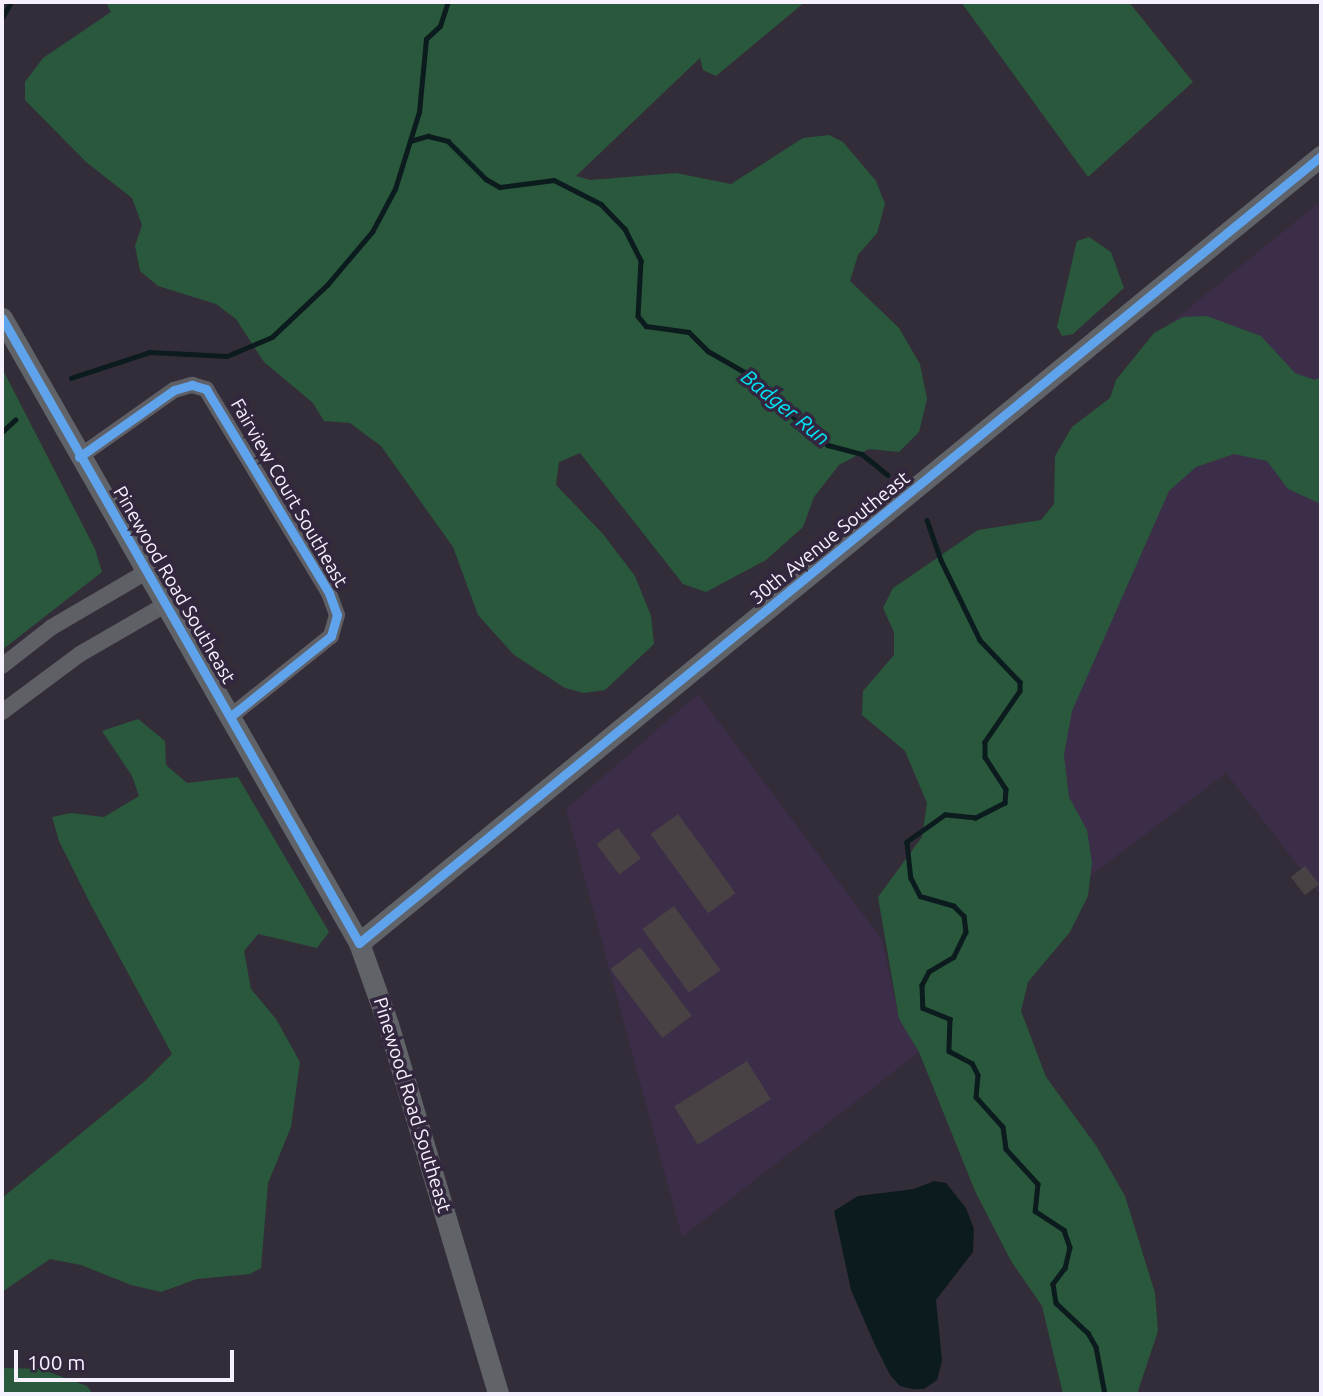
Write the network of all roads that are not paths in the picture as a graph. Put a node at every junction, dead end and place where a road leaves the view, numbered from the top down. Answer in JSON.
{"nodes":[{"id":1,"x":1321,"y":156,"type":"edge"},
{"id":2,"x":2,"y":318,"type":"edge"},
{"id":3,"x":79,"y":457,"type":"junction"},
{"id":4,"x":146,"y":572,"type":"junction"},
{"id":5,"x":165,"y":605,"type":"junction"},
{"id":6,"x":2,"y":666,"type":"edge"},
{"id":7,"x":2,"y":712,"type":"edge"},
{"id":8,"x":231,"y":716,"type":"junction"},
{"id":9,"x":359,"y":943,"type":"junction"},
{"id":10,"x":498,"y":1394,"type":"edge"}],
"edges":[{"from":1,"to":9,"type":"street","name":"30th Avenue Southeast"},
{"from":2,"to":3,"type":"street","name":"Pinewood Road Southeast"},
{"from":3,"to":4,"type":"street","name":"Pinewood Road Southeast"},
{"from":3,"to":8,"type":"street","name":"Fairview Court Southeast"},
{"from":4,"to":5,"type":"street","name":"Pinewood Road Southeast"},
{"from":4,"to":6,"type":"street"},
{"from":5,"to":7,"type":"street"},
{"from":5,"to":8,"type":"street","name":"Pinewood Road Southeast"},
{"from":8,"to":9,"type":"street","name":"Pinewood Road Southeast"},
{"from":9,"to":10,"type":"street","name":"Pinewood Road Southeast"}]}
